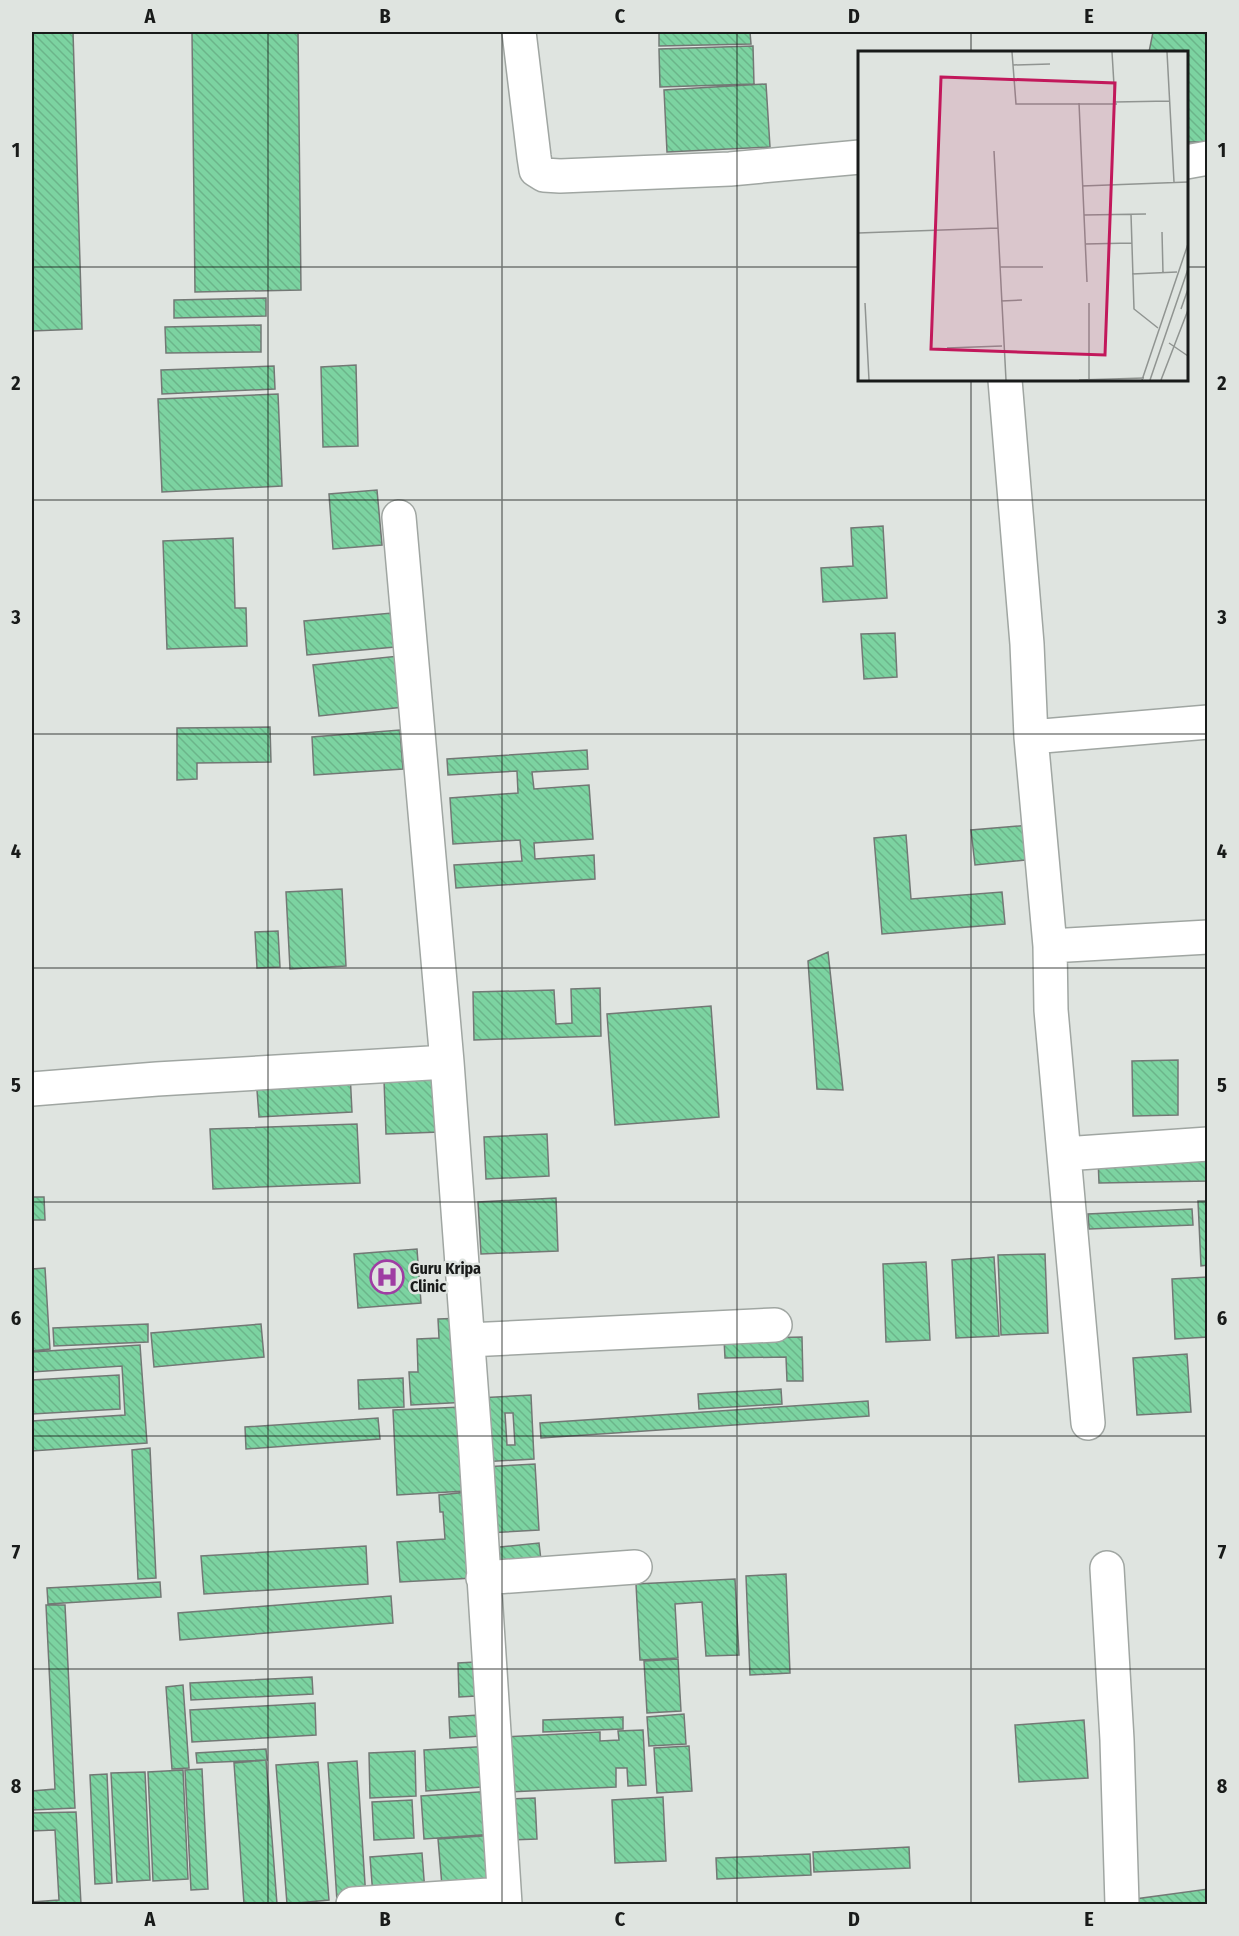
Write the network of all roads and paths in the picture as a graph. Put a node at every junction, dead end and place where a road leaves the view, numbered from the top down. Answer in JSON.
{"nodes":[{"id":1,"x":519,"y":32,"type":"edge"},
{"id":2,"x":858,"y":157,"type":"edge"},
{"id":3,"x":1208,"y":158,"type":"edge"},
{"id":4,"x":1188,"y":162,"type":"edge"},
{"id":5,"x":1005,"y":381,"type":"edge"},
{"id":6,"x":399,"y":517,"type":"dead end"},
{"id":7,"x":1208,"y":722,"type":"edge"},
{"id":8,"x":1030,"y":737,"type":"junction"},
{"id":9,"x":1208,"y":937,"type":"edge"},
{"id":10,"x":1050,"y":946,"type":"junction"},
{"id":11,"x":447,"y":1062,"type":"junction"},
{"id":12,"x":32,"y":1089,"type":"edge"},
{"id":13,"x":1208,"y":1144,"type":"edge"},
{"id":14,"x":1064,"y":1154,"type":"junction"},
{"id":15,"x":775,"y":1325,"type":"dead end"},
{"id":16,"x":468,"y":1340,"type":"junction"},
{"id":17,"x":1088,"y":1423,"type":"dead end"},
{"id":18,"x":635,"y":1567,"type":"dead end"},
{"id":19,"x":1107,"y":1568,"type":"dead end"},
{"id":20,"x":483,"y":1578,"type":"junction"},
{"id":21,"x":505,"y":1899,"type":"edge"},
{"id":22,"x":353,"y":1905,"type":"edge"},
{"id":23,"x":1122,"y":1905,"type":"edge"}],
"edges":[{"from":1,"to":2,"type":"street"},
{"from":3,"to":4,"type":"street"},
{"from":5,"to":8,"type":"street"},
{"from":6,"to":11,"type":"street"},
{"from":7,"to":8,"type":"street"},
{"from":8,"to":10,"type":"street"},
{"from":9,"to":10,"type":"street"},
{"from":10,"to":14,"type":"street"},
{"from":11,"to":12,"type":"street"},
{"from":11,"to":16,"type":"street"},
{"from":13,"to":14,"type":"street"},
{"from":14,"to":17,"type":"street"},
{"from":15,"to":16,"type":"street"},
{"from":16,"to":20,"type":"street"},
{"from":18,"to":20,"type":"street"},
{"from":19,"to":23,"type":"street"},
{"from":20,"to":21,"type":"street"},
{"from":21,"to":22,"type":"street"}]}
